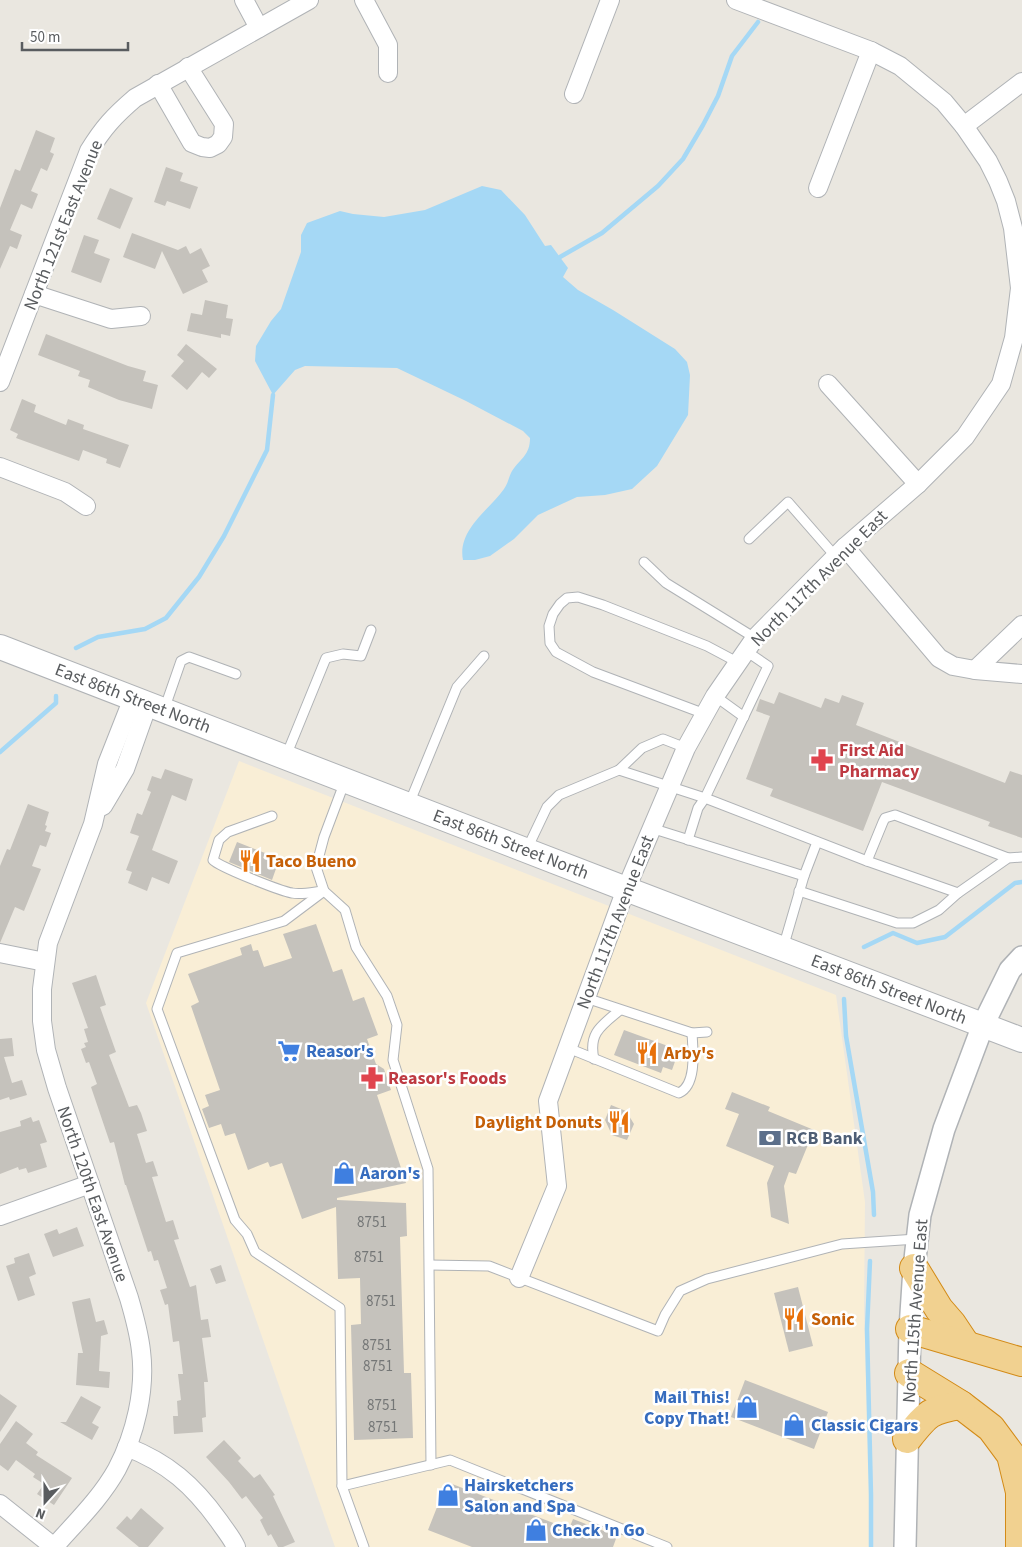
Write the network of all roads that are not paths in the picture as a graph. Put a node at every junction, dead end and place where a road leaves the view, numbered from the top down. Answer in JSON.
{"nodes":[{"id":1,"x":244,"y":0,"type":"edge"},
{"id":2,"x":309,"y":0,"type":"edge"},
{"id":3,"x":364,"y":0,"type":"edge"},
{"id":4,"x":610,"y":0,"type":"edge"},
{"id":5,"x":736,"y":0,"type":"edge"},
{"id":6,"x":259,"y":28,"type":"junction"},
{"id":7,"x":871,"y":51,"type":"junction"},
{"id":8,"x":188,"y":67,"type":"junction"},
{"id":9,"x":388,"y":73,"type":"dead end"},
{"id":10,"x":1022,"y":82,"type":"edge"},
{"id":11,"x":158,"y":84,"type":"junction"},
{"id":12,"x":574,"y":94,"type":"dead end"},
{"id":13,"x":964,"y":126,"type":"junction"},
{"id":14,"x":818,"y":188,"type":"dead end"},
{"id":15,"x":34,"y":294,"type":"junction"},
{"id":16,"x":141,"y":316,"type":"dead end"},
{"id":17,"x":0,"y":382,"type":"edge"},
{"id":18,"x":828,"y":384,"type":"dead end"},
{"id":19,"x":0,"y":467,"type":"edge"},
{"id":20,"x":918,"y":484,"type":"junction"},
{"id":21,"x":86,"y":506,"type":"dead end"},
{"id":22,"x":749,"y":539,"type":"dead end"},
{"id":23,"x":840,"y":552,"type":"junction"},
{"id":24,"x":644,"y":562,"type":"dead end"},
{"id":25,"x":1022,"y":625,"type":"edge"},
{"id":26,"x":371,"y":630,"type":"dead end"},
{"id":27,"x":0,"y":647,"type":"edge"},
{"id":28,"x":747,"y":651,"type":"junction"},
{"id":29,"x":484,"y":656,"type":"dead end"},
{"id":30,"x":975,"y":670,"type":"junction"},
{"id":31,"x":236,"y":674,"type":"dead end"},
{"id":32,"x":1022,"y":674,"type":"edge"},
{"id":33,"x":715,"y":696,"type":"junction"},
{"id":34,"x":149,"y":704,"type":"junction"},
{"id":35,"x":705,"y":714,"type":"junction"},
{"id":36,"x":744,"y":717,"type":"junction"},
{"id":37,"x":686,"y":748,"type":"junction"},
{"id":38,"x":286,"y":757,"type":"junction"},
{"id":39,"x":619,"y":770,"type":"junction"},
{"id":40,"x":345,"y":780,"type":"junction"},
{"id":41,"x":668,"y":787,"type":"junction"},
{"id":42,"x":705,"y":798,"type":"junction"},
{"id":43,"x":409,"y":804,"type":"junction"},
{"id":44,"x":272,"y":816,"type":"dead end"},
{"id":45,"x":651,"y":828,"type":"junction"},
{"id":46,"x":688,"y":840,"type":"junction"},
{"id":47,"x":817,"y":842,"type":"junction"},
{"id":48,"x":526,"y":850,"type":"junction"},
{"id":49,"x":1022,"y":857,"type":"edge"},
{"id":50,"x":1008,"y":858,"type":"junction"},
{"id":51,"x":867,"y":861,"type":"junction"},
{"id":52,"x":804,"y":876,"type":"junction"},
{"id":53,"x":626,"y":889,"type":"junction"},
{"id":54,"x":324,"y":891,"type":"junction"},
{"id":55,"x":799,"y":891,"type":"junction"},
{"id":56,"x":958,"y":894,"type":"junction"},
{"id":57,"x":783,"y":948,"type":"junction"},
{"id":58,"x":0,"y":953,"type":"edge"},
{"id":59,"x":1022,"y":957,"type":"edge"},
{"id":60,"x":45,"y":962,"type":"junction"},
{"id":61,"x":586,"y":998,"type":"junction"},
{"id":62,"x":620,"y":1010,"type":"junction"},
{"id":63,"x":983,"y":1025,"type":"junction"},
{"id":64,"x":707,"y":1032,"type":"dead end"},
{"id":65,"x":692,"y":1033,"type":"junction"},
{"id":66,"x":1022,"y":1040,"type":"edge"},
{"id":67,"x":568,"y":1048,"type":"junction"},
{"id":68,"x":594,"y":1059,"type":"junction"},
{"id":69,"x":90,"y":1184,"type":"junction"},
{"id":70,"x":0,"y":1216,"type":"edge"},
{"id":71,"x":917,"y":1238,"type":"junction"},
{"id":72,"x":430,"y":1265,"type":"junction"},
{"id":73,"x":914,"y":1268,"type":"junction"},
{"id":74,"x":520,"y":1278,"type":"junction"},
{"id":75,"x":910,"y":1329,"type":"junction"},
{"id":76,"x":966,"y":1345,"type":"junction"},
{"id":77,"x":1022,"y":1362,"type":"edge"},
{"id":78,"x":909,"y":1373,"type":"junction"},
{"id":79,"x":961,"y":1405,"type":"junction"},
{"id":80,"x":908,"y":1439,"type":"junction"},
{"id":81,"x":127,"y":1447,"type":"junction"},
{"id":82,"x":431,"y":1465,"type":"junction"},
{"id":83,"x":342,"y":1486,"type":"junction"},
{"id":84,"x":0,"y":1504,"type":"edge"},
{"id":85,"x":54,"y":1547,"type":"edge"},
{"id":86,"x":236,"y":1547,"type":"edge"},
{"id":87,"x":364,"y":1547,"type":"edge"},
{"id":88,"x":667,"y":1547,"type":"edge"},
{"id":89,"x":905,"y":1547,"type":"edge"},
{"id":90,"x":1020,"y":1547,"type":"edge"}],
"edges":[{"from":1,"to":6,"type":"street"},
{"from":2,"to":6,"type":"street","name":"North 121st East Avenue"},
{"from":3,"to":9,"type":"street"},
{"from":4,"to":12,"type":"street"},
{"from":5,"to":7,"type":"street","name":"North 117th Avenue East"},
{"from":6,"to":8,"type":"street","name":"North 121st East Avenue"},
{"from":7,"to":13,"type":"street","name":"North 117th Avenue East"},
{"from":7,"to":14,"type":"street"},
{"from":8,"to":11,"type":"street","name":"North 121st East Avenue"},
{"from":8,"to":11,"type":"street"},
{"from":10,"to":13,"type":"street"},
{"from":11,"to":15,"type":"street","name":"North 121st East Avenue"},
{"from":13,"to":20,"type":"street","name":"North 117th Avenue East"},
{"from":15,"to":16,"type":"street"},
{"from":15,"to":17,"type":"street","name":"North 121st East Avenue"},
{"from":18,"to":20,"type":"street"},
{"from":19,"to":21,"type":"street"},
{"from":20,"to":23,"type":"street","name":"North 117th Avenue East"},
{"from":22,"to":23,"type":"lane"},
{"from":23,"to":28,"type":"street","name":"North 117th Avenue East"},
{"from":23,"to":30,"type":"street"},
{"from":24,"to":28,"type":"lane"},
{"from":25,"to":30,"type":"street"},
{"from":26,"to":38,"type":"lane"},
{"from":27,"to":34,"type":"main road","name":"East 86th Street North"},
{"from":28,"to":33,"type":"street","name":"North 117th Avenue East"},
{"from":28,"to":35,"type":"lane"},
{"from":28,"to":36,"type":"lane"},
{"from":29,"to":43,"type":"lane"},
{"from":30,"to":32,"type":"street"},
{"from":31,"to":34,"type":"lane"},
{"from":33,"to":35,"type":"street","name":"North 117th Avenue East"},
{"from":33,"to":36,"type":"lane"},
{"from":34,"to":38,"type":"main road","name":"East 86th Street North"},
{"from":34,"to":60,"type":"street","name":"North 120th East Avenue"},
{"from":35,"to":37,"type":"street","name":"North 117th Avenue East"},
{"from":36,"to":42,"type":"lane"},
{"from":37,"to":39,"type":"lane"},
{"from":37,"to":41,"type":"street","name":"North 117th Avenue East"},
{"from":38,"to":40,"type":"main road","name":"East 86th Street North"},
{"from":39,"to":41,"type":"lane"},
{"from":39,"to":48,"type":"lane"},
{"from":40,"to":43,"type":"main road","name":"East 86th Street North"},
{"from":40,"to":54,"type":"lane"},
{"from":41,"to":42,"type":"lane"},
{"from":41,"to":45,"type":"street","name":"North 117th Avenue East"},
{"from":42,"to":46,"type":"lane"},
{"from":42,"to":47,"type":"lane"},
{"from":43,"to":48,"type":"main road","name":"East 86th Street North"},
{"from":44,"to":54,"type":"lane"},
{"from":45,"to":46,"type":"lane"},
{"from":45,"to":53,"type":"street","name":"North 117th Avenue East"},
{"from":46,"to":52,"type":"lane"},
{"from":47,"to":51,"type":"lane"},
{"from":47,"to":52,"type":"lane"},
{"from":48,"to":53,"type":"main road","name":"East 86th Street North"},
{"from":49,"to":50,"type":"lane"},
{"from":50,"to":51,"type":"lane"},
{"from":50,"to":56,"type":"lane"},
{"from":51,"to":56,"type":"lane"},
{"from":52,"to":55,"type":"lane"},
{"from":53,"to":57,"type":"main road","name":"East 86th Street North"},
{"from":53,"to":61,"type":"street","name":"North 117th Avenue East"},
{"from":54,"to":72,"type":"lane"},
{"from":54,"to":83,"type":"lane"},
{"from":55,"to":56,"type":"lane"},
{"from":55,"to":57,"type":"lane"},
{"from":57,"to":63,"type":"main road","name":"East 86th Street North"},
{"from":58,"to":60,"type":"street"},
{"from":59,"to":63,"type":"street","name":"North 115th Avenue East"},
{"from":60,"to":69,"type":"street","name":"North 120th East Avenue"},
{"from":61,"to":62,"type":"lane"},
{"from":61,"to":67,"type":"street","name":"North 117th Avenue East"},
{"from":62,"to":65,"type":"lane"},
{"from":62,"to":68,"type":"lane"},
{"from":63,"to":66,"type":"main road","name":"East 86th Street North"},
{"from":63,"to":71,"type":"street","name":"North 115th Avenue East"},
{"from":64,"to":65,"type":"lane"},
{"from":65,"to":68,"type":"lane"},
{"from":67,"to":68,"type":"lane"},
{"from":67,"to":74,"type":"street","name":"North 117th Avenue East"},
{"from":69,"to":70,"type":"street"},
{"from":69,"to":81,"type":"street","name":"North 120th East Avenue"},
{"from":71,"to":73,"type":"street","name":"North 115th Avenue East"},
{"from":71,"to":74,"type":"lane"},
{"from":72,"to":74,"type":"lane"},
{"from":72,"to":82,"type":"lane"},
{"from":73,"to":75,"type":"street","name":"North 115th Avenue East"},
{"from":73,"to":76,"type":"highway"},
{"from":75,"to":76,"type":"highway"},
{"from":75,"to":78,"type":"street","name":"North 115th Avenue East"},
{"from":76,"to":77,"type":"highway"},
{"from":78,"to":79,"type":"highway"},
{"from":78,"to":80,"type":"street","name":"North 115th Avenue East"},
{"from":79,"to":80,"type":"highway"},
{"from":79,"to":90,"type":"highway"},
{"from":80,"to":89,"type":"street","name":"North 115th Avenue East"},
{"from":81,"to":85,"type":"street","name":"North 120th East Avenue"},
{"from":81,"to":86,"type":"street"},
{"from":82,"to":83,"type":"lane"},
{"from":82,"to":88,"type":"lane"},
{"from":83,"to":87,"type":"lane"},
{"from":84,"to":85,"type":"street"}]}
